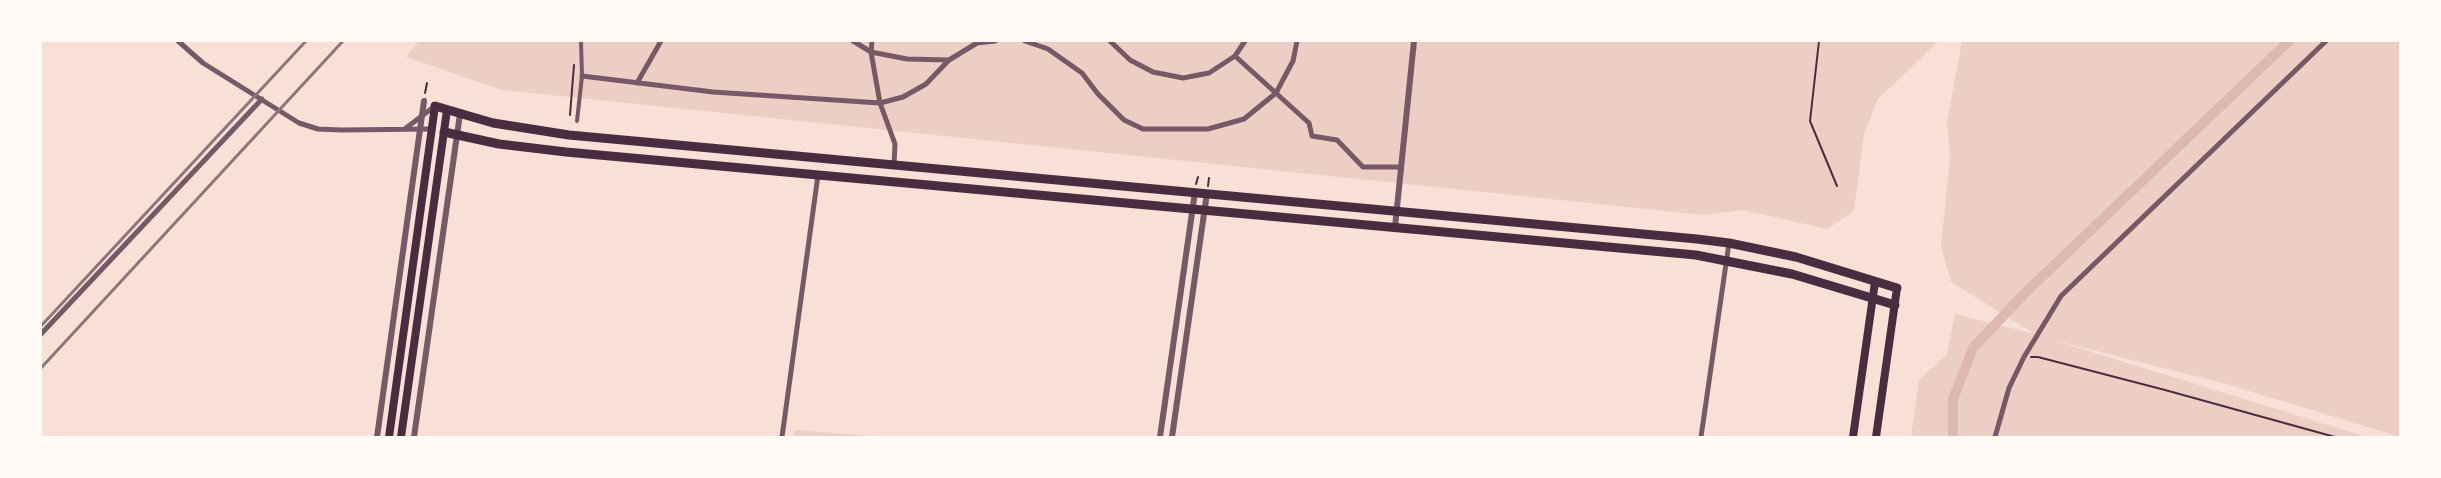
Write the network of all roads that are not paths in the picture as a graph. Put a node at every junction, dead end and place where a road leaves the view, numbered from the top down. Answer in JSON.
{"nodes":[{"id":1,"x":178,"y":41,"type":"edge"},
{"id":2,"x":581,"y":41,"type":"edge"},
{"id":3,"x":661,"y":41,"type":"edge"},
{"id":4,"x":852,"y":41,"type":"edge"},
{"id":5,"x":872,"y":41,"type":"edge"},
{"id":6,"x":983,"y":41,"type":"edge"},
{"id":7,"x":995,"y":41,"type":"edge"},
{"id":8,"x":1025,"y":41,"type":"edge"},
{"id":9,"x":1110,"y":41,"type":"edge"},
{"id":10,"x":1245,"y":41,"type":"edge"},
{"id":11,"x":1297,"y":41,"type":"edge"},
{"id":12,"x":1414,"y":41,"type":"edge"},
{"id":13,"x":2326,"y":41,"type":"edge"},
{"id":14,"x":977,"y":43,"type":"junction"},
{"id":15,"x":871,"y":52,"type":"junction"},
{"id":16,"x":1235,"y":56,"type":"junction"},
{"id":17,"x":949,"y":60,"type":"junction"},
{"id":18,"x":582,"y":76,"type":"junction"},
{"id":19,"x":637,"y":83,"type":"junction"},
{"id":20,"x":1276,"y":93,"type":"junction"},
{"id":21,"x":262,"y":99,"type":"junction"},
{"id":22,"x":424,"y":101,"type":"road end"},
{"id":23,"x":880,"y":103,"type":"junction"},
{"id":24,"x":436,"y":106,"type":"junction"},
{"id":25,"x":447,"y":110,"type":"junction"},
{"id":26,"x":460,"y":114,"type":"junction"},
{"id":27,"x":422,"y":116,"type":"junction"},
{"id":28,"x":577,"y":121,"type":"dead end"},
{"id":29,"x":405,"y":128,"type":"junction"},
{"id":30,"x":420,"y":128,"type":"junction"},
{"id":31,"x":432,"y":129,"type":"junction"},
{"id":32,"x":444,"y":132,"type":"junction"},
{"id":33,"x":456,"y":135,"type":"junction"},
{"id":34,"x":894,"y":165,"type":"junction"},
{"id":35,"x":1401,"y":167,"type":"junction"},
{"id":36,"x":818,"y":175,"type":"junction"},
{"id":37,"x":1195,"y":192,"type":"junction"},
{"id":38,"x":1207,"y":193,"type":"junction"},
{"id":39,"x":1193,"y":209,"type":"junction"},
{"id":40,"x":1205,"y":210,"type":"junction"},
{"id":41,"x":1396,"y":211,"type":"junction"},
{"id":42,"x":1395,"y":227,"type":"junction"},
{"id":43,"x":1729,"y":243,"type":"junction"},
{"id":44,"x":1727,"y":259,"type":"junction"},
{"id":45,"x":1875,"y":282,"type":"junction"},
{"id":46,"x":1897,"y":288,"type":"joint"},
{"id":47,"x":1873,"y":298,"type":"junction"},
{"id":48,"x":1895,"y":305,"type":"junction"},
{"id":49,"x":41,"y":334,"type":"edge"},
{"id":50,"x":377,"y":437,"type":"edge"},
{"id":51,"x":389,"y":437,"type":"edge"},
{"id":52,"x":401,"y":437,"type":"edge"},
{"id":53,"x":414,"y":437,"type":"edge"},
{"id":54,"x":782,"y":437,"type":"edge"},
{"id":55,"x":1160,"y":437,"type":"edge"},
{"id":56,"x":1172,"y":437,"type":"edge"},
{"id":57,"x":1701,"y":437,"type":"edge"},
{"id":58,"x":1853,"y":437,"type":"edge"},
{"id":59,"x":1876,"y":437,"type":"edge"},
{"id":60,"x":1995,"y":437,"type":"edge"}],
"edges":[{"from":1,"to":21,"type":"street"},
{"from":2,"to":18,"type":"street"},
{"from":3,"to":19,"type":"street"},
{"from":4,"to":15,"type":"street"},
{"from":5,"to":15,"type":"street"},
{"from":6,"to":14,"type":"street"},
{"from":7,"to":14,"type":"street"},
{"from":8,"to":20,"type":"street"},
{"from":9,"to":16,"type":"street"},
{"from":10,"to":16,"type":"street"},
{"from":11,"to":20,"type":"street"},
{"from":12,"to":35,"type":"street"},
{"from":13,"to":60,"type":"street"},
{"from":14,"to":17,"type":"street"},
{"from":15,"to":17,"type":"street"},
{"from":15,"to":23,"type":"street"},
{"from":16,"to":20,"type":"street"},
{"from":17,"to":23,"type":"street"},
{"from":18,"to":19,"type":"street"},
{"from":18,"to":28,"type":"street"},
{"from":19,"to":23,"type":"street"},
{"from":20,"to":35,"type":"street"},
{"from":21,"to":29,"type":"street"},
{"from":21,"to":49,"type":"street"},
{"from":22,"to":27,"type":"street"},
{"from":23,"to":34,"type":"street"},
{"from":24,"to":25,"type":"main road"},
{"from":24,"to":27,"type":"street"},
{"from":24,"to":31,"type":"main road"},
{"from":25,"to":26,"type":"main road"},
{"from":25,"to":32,"type":"main road"},
{"from":26,"to":33,"type":"street"},
{"from":26,"to":34,"type":"main road"},
{"from":27,"to":29,"type":"street"},
{"from":27,"to":30,"type":"street"},
{"from":29,"to":30,"type":"street"},
{"from":30,"to":31,"type":"street"},
{"from":30,"to":50,"type":"street"},
{"from":31,"to":51,"type":"main road"},
{"from":32,"to":33,"type":"main road"},
{"from":32,"to":52,"type":"main road"},
{"from":33,"to":36,"type":"main road"},
{"from":33,"to":53,"type":"street"},
{"from":34,"to":37,"type":"main road"},
{"from":35,"to":41,"type":"street"},
{"from":36,"to":39,"type":"main road"},
{"from":36,"to":54,"type":"street"},
{"from":37,"to":38,"type":"main road"},
{"from":37,"to":39,"type":"street"},
{"from":38,"to":40,"type":"street"},
{"from":38,"to":41,"type":"main road"},
{"from":39,"to":40,"type":"main road"},
{"from":39,"to":55,"type":"street"},
{"from":40,"to":42,"type":"main road"},
{"from":40,"to":56,"type":"street"},
{"from":41,"to":42,"type":"street"},
{"from":41,"to":43,"type":"main road"},
{"from":42,"to":44,"type":"main road"},
{"from":43,"to":44,"type":"street"},
{"from":43,"to":45,"type":"main road"},
{"from":44,"to":47,"type":"main road"},
{"from":44,"to":57,"type":"street"},
{"from":45,"to":46,"type":"main road"},
{"from":45,"to":47,"type":"main road"},
{"from":46,"to":48,"type":"main road"},
{"from":47,"to":48,"type":"main road"},
{"from":47,"to":58,"type":"main road"},
{"from":48,"to":59,"type":"main road"}]}
